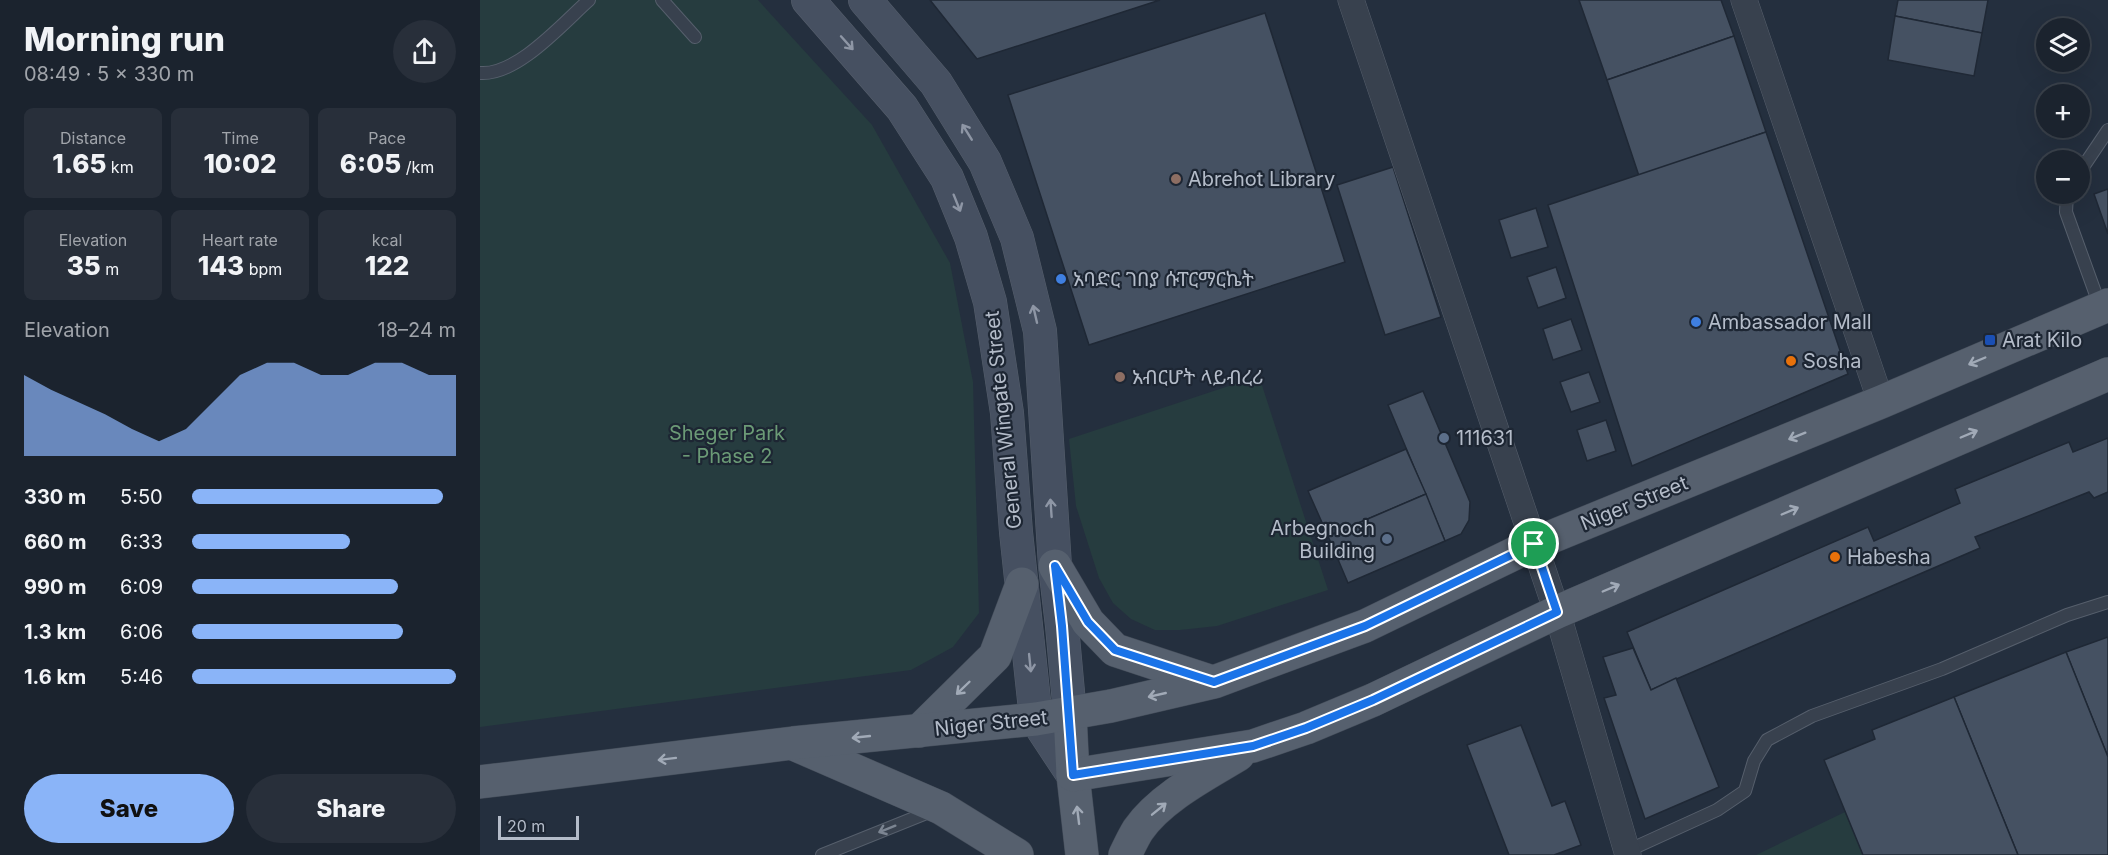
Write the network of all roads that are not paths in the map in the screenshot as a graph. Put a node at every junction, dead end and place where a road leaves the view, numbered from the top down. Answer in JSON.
{"nodes":[{"id":1,"x":589,"y":0,"type":"edge"},
{"id":2,"x":662,"y":0,"type":"edge"},
{"id":3,"x":808,"y":0,"type":"edge"},
{"id":4,"x":865,"y":0,"type":"edge"},
{"id":5,"x":1351,"y":0,"type":"edge"},
{"id":6,"x":1744,"y":0,"type":"edge"},
{"id":7,"x":695,"y":37,"type":"dead end"},
{"id":8,"x":480,"y":73,"type":"edge"},
{"id":9,"x":936,"y":83,"type":"junction"},
{"id":10,"x":902,"y":108,"type":"junction"},
{"id":11,"x":2108,"y":130,"type":"edge"},
{"id":12,"x":2090,"y":157,"type":"edge"},
{"id":13,"x":2066,"y":204,"type":"edge"},
{"id":14,"x":2104,"y":307,"type":"edge"},
{"id":15,"x":2108,"y":374,"type":"edge"},
{"id":16,"x":1881,"y":402,"type":"junction"},
{"id":17,"x":1534,"y":544,"type":"junction"},
{"id":18,"x":1055,"y":566,"type":"junction"},
{"id":19,"x":1022,"y":584,"type":"junction"},
{"id":20,"x":2108,"y":602,"type":"edge"},
{"id":21,"x":1557,"y":612,"type":"junction"},
{"id":22,"x":1214,"y":682,"type":"junction"},
{"id":23,"x":1070,"y":714,"type":"junction"},
{"id":24,"x":1036,"y":719,"type":"junction"},
{"id":25,"x":919,"y":731,"type":"junction"},
{"id":26,"x":793,"y":743,"type":"junction"},
{"id":27,"x":1253,"y":746,"type":"junction"},
{"id":28,"x":1073,"y":775,"type":"junction"},
{"id":29,"x":480,"y":782,"type":"edge"},
{"id":30,"x":941,"y":807,"type":"junction"},
{"id":31,"x":1628,"y":853,"type":"edge"},
{"id":32,"x":822,"y":855,"type":"edge"},
{"id":33,"x":1017,"y":855,"type":"edge"},
{"id":34,"x":1083,"y":855,"type":"edge"},
{"id":35,"x":1125,"y":855,"type":"edge"}],
"edges":[{"from":1,"to":8,"type":"lane"},
{"from":2,"to":7,"type":"lane"},
{"from":3,"to":10,"type":"main road","name":"General Wingate Street","one_way":true},
{"from":4,"to":9,"type":"main road","name":"General Wingate Street"},
{"from":5,"to":17,"type":"street"},
{"from":6,"to":16,"type":"street"},
{"from":9,"to":10,"type":"main road"},
{"from":18,"to":9,"type":"main road","name":"General Wingate Street","one_way":true},
{"from":10,"to":19,"type":"main road","name":"General Wingate Street","one_way":true},
{"from":11,"to":12,"type":"lane"},
{"from":13,"to":14,"type":"lane"},
{"from":14,"to":16,"type":"main road","name":"Niger Street","one_way":true},
{"from":21,"to":15,"type":"main road","one_way":true},
{"from":16,"to":17,"type":"main road","name":"Niger Street","one_way":true},
{"from":17,"to":21,"type":"street"},
{"from":17,"to":22,"type":"main road","name":"Niger Street"},
{"from":18,"to":22,"type":"main road"},
{"from":18,"to":23,"type":"main road","name":"General Wingate Street"},
{"from":19,"to":24,"type":"main road","name":"General Wingate Street","one_way":true},
{"from":19,"to":25,"type":"main road","one_way":true},
{"from":20,"to":31,"type":"lane"},
{"from":21,"to":27,"type":"main road"},
{"from":21,"to":31,"type":"street"},
{"from":22,"to":23,"type":"main road","name":"Niger Street","one_way":true},
{"from":23,"to":24,"type":"main road","name":"Niger Street"},
{"from":23,"to":28,"type":"main road"},
{"from":24,"to":25,"type":"main road","name":"Niger Street"},
{"from":24,"to":28,"type":"main road","name":"General Wingate Street"},
{"from":25,"to":26,"type":"main road","name":"Niger Street","one_way":true},
{"from":26,"to":29,"type":"main road","name":"Niger Street","one_way":true},
{"from":26,"to":30,"type":"main road"},
{"from":27,"to":28,"type":"main road"},
{"from":35,"to":27,"type":"main road","one_way":true},
{"from":34,"to":28,"type":"main road","one_way":true},
{"from":30,"to":32,"type":"lane","one_way":true},
{"from":30,"to":33,"type":"main road"}]}
